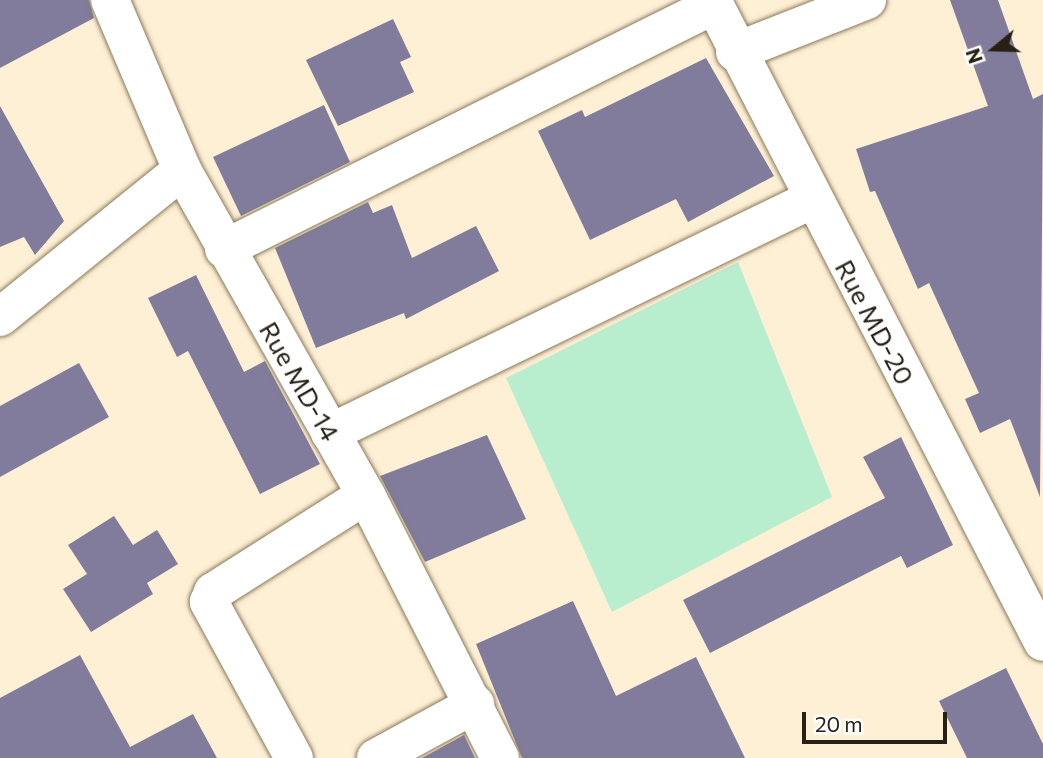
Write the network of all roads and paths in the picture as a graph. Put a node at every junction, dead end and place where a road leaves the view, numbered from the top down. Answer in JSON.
{"nodes":[{"id":1,"x":110,"y":0,"type":"edge"},
{"id":2,"x":867,"y":0,"type":"edge"},
{"id":3,"x":713,"y":2,"type":"edge"},
{"id":4,"x":735,"y":52,"type":"junction"},
{"id":5,"x":182,"y":170,"type":"junction"},
{"id":6,"x":811,"y":200,"type":"junction"},
{"id":7,"x":224,"y":249,"type":"junction"},
{"id":8,"x":0,"y":317,"type":"edge"},
{"id":9,"x":330,"y":433,"type":"junction"},
{"id":10,"x":366,"y":495,"type":"junction"},
{"id":11,"x":1043,"y":642,"type":"edge"},
{"id":12,"x":475,"y":704,"type":"junction"},
{"id":13,"x":294,"y":758,"type":"edge"},
{"id":14,"x":376,"y":758,"type":"edge"},
{"id":15,"x":500,"y":758,"type":"edge"}],
"edges":[{"from":1,"to":5,"type":"street","name":"Rue MD-14"},
{"from":2,"to":4,"type":"street"},
{"from":3,"to":4,"type":"street","name":"Rue MD-20"},
{"from":3,"to":7,"type":"street"},
{"from":4,"to":6,"type":"street","name":"Rue MD-20"},
{"from":5,"to":7,"type":"street","name":"Rue MD-14"},
{"from":5,"to":8,"type":"street"},
{"from":6,"to":9,"type":"street"},
{"from":6,"to":11,"type":"street","name":"Rue MD-20"},
{"from":7,"to":9,"type":"street","name":"Rue MD-14"},
{"from":9,"to":10,"type":"street","name":"Rue MD-14"},
{"from":10,"to":12,"type":"street","name":"Rue MD-14"},
{"from":10,"to":13,"type":"street"},
{"from":12,"to":14,"type":"street"},
{"from":12,"to":15,"type":"street","name":"Rue MD-14"}]}
